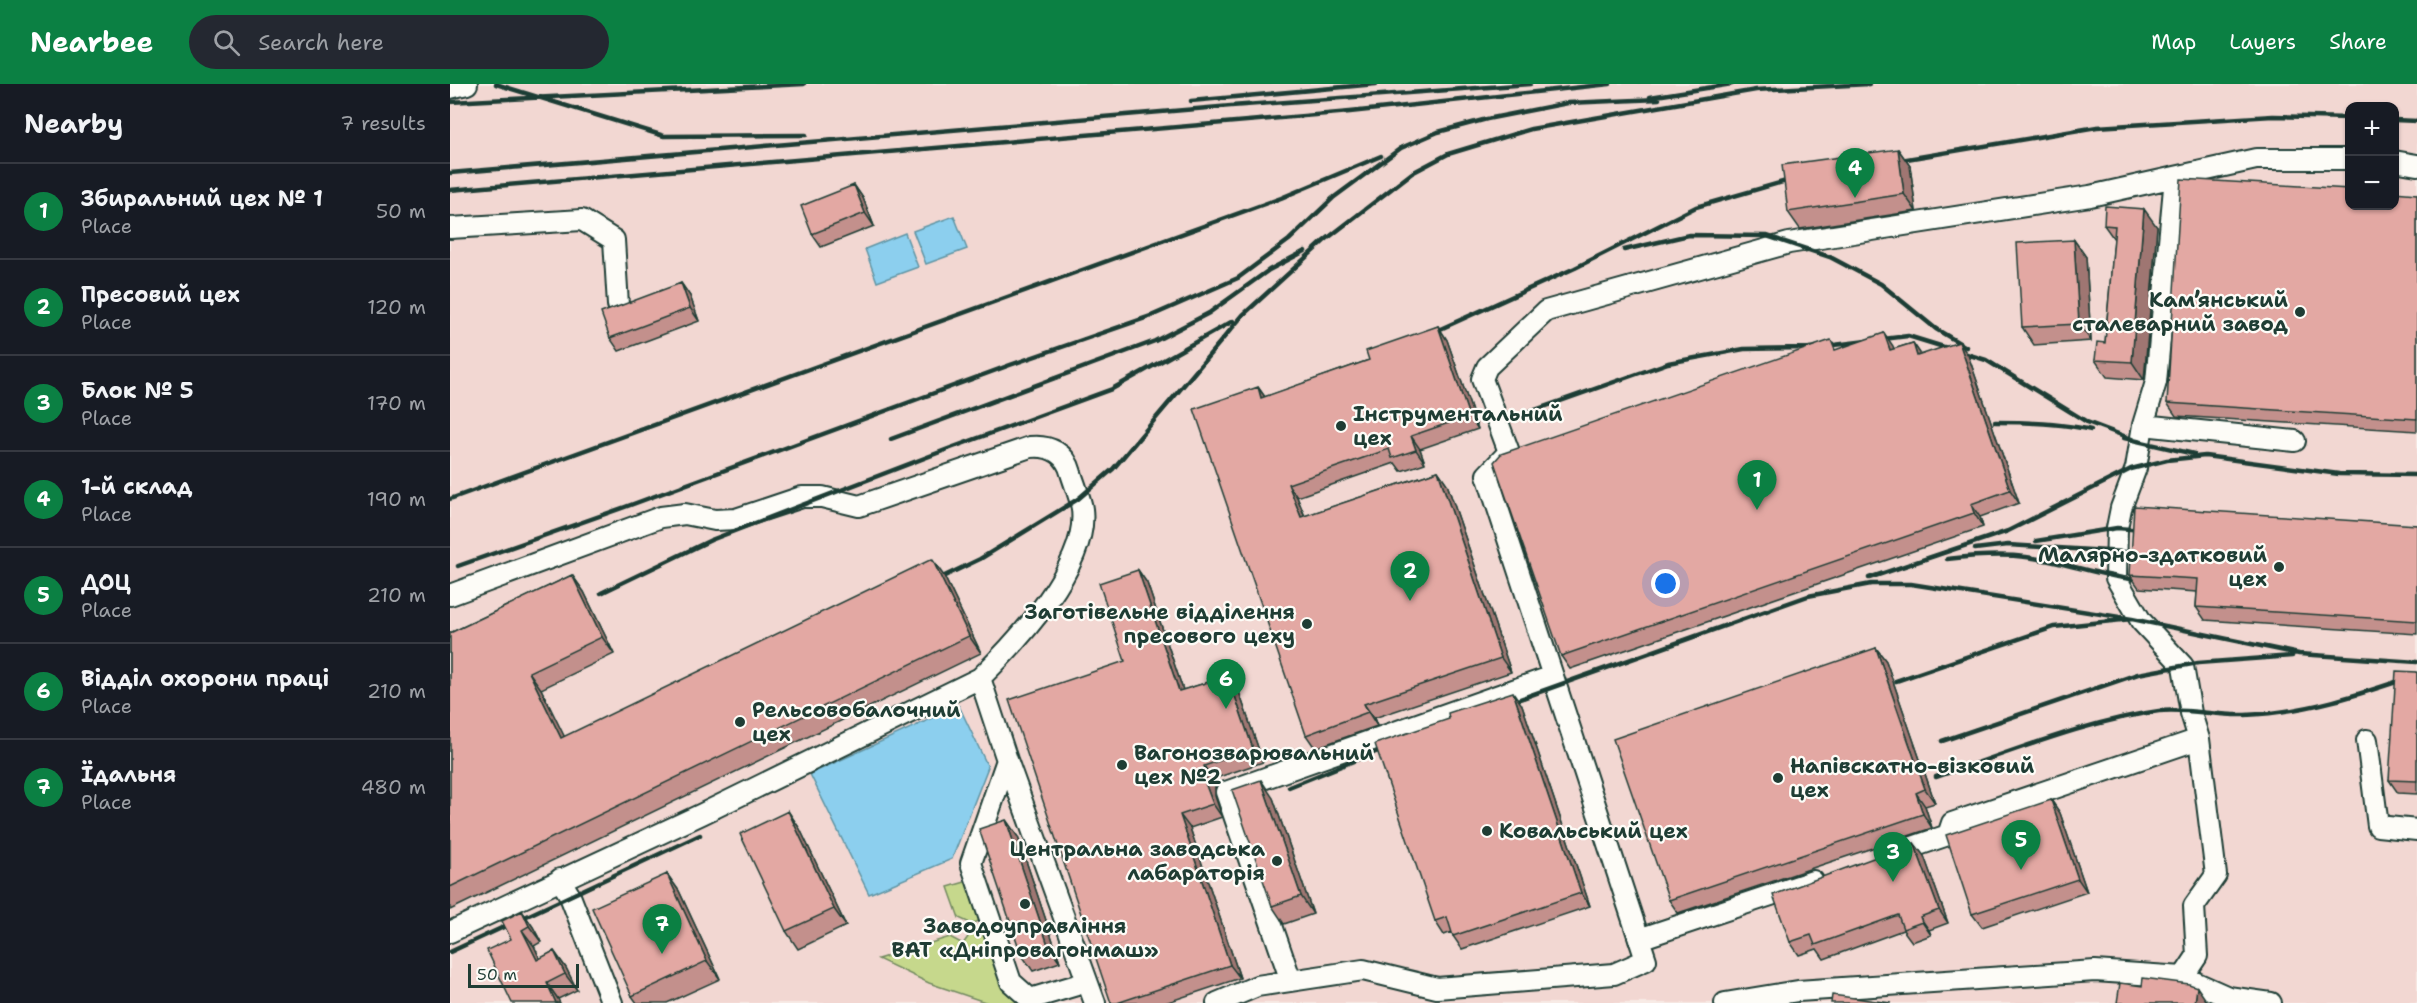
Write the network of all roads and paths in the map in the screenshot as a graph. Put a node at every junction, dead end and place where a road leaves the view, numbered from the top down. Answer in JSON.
{"nodes":[{"id":1,"x":467,"y":84,"type":"edge"},
{"id":2,"x":450,"y":88,"type":"edge"},
{"id":3,"x":2345,"y":159,"type":"edge"},
{"id":4,"x":2399,"y":162,"type":"edge"},
{"id":5,"x":2417,"y":165,"type":"edge"},
{"id":6,"x":2175,"y":177,"type":"junction"},
{"id":7,"x":450,"y":228,"type":"edge"},
{"id":8,"x":618,"y":305,"type":"edge"},
{"id":9,"x":2143,"y":425,"type":"junction"},
{"id":10,"x":2295,"y":441,"type":"dead end"},
{"id":11,"x":450,"y":595,"type":"edge"},
{"id":12,"x":1553,"y":676,"type":"junction"},
{"id":13,"x":980,"y":678,"type":"junction"},
{"id":14,"x":2199,"y":739,"type":"junction"},
{"id":15,"x":2367,"y":740,"type":"dead end"},
{"id":16,"x":1007,"y":760,"type":"junction"},
{"id":17,"x":2417,"y":830,"type":"edge"},
{"id":18,"x":1871,"y":861,"type":"edge"},
{"id":19,"x":1827,"y":876,"type":"edge"},
{"id":20,"x":560,"y":879,"type":"junction"},
{"id":21,"x":450,"y":932,"type":"edge"},
{"id":22,"x":1639,"y":939,"type":"junction"},
{"id":23,"x":2183,"y":977,"type":"junction"},
{"id":24,"x":1291,"y":981,"type":"junction"},
{"id":25,"x":1087,"y":982,"type":"junction"},
{"id":26,"x":612,"y":1003,"type":"edge"},
{"id":27,"x":1095,"y":1003,"type":"edge"},
{"id":28,"x":1217,"y":1003,"type":"edge"},
{"id":29,"x":1725,"y":1003,"type":"edge"},
{"id":30,"x":2271,"y":1003,"type":"edge"}],
"edges":[{"from":1,"to":2,"type":"lane"},
{"from":3,"to":6,"type":"lane"},
{"from":4,"to":5,"type":"lane"},
{"from":6,"to":9,"type":"lane"},
{"from":6,"to":12,"type":"lane"},
{"from":7,"to":8,"type":"lane"},
{"from":9,"to":10,"type":"lane"},
{"from":9,"to":14,"type":"lane"},
{"from":11,"to":13,"type":"lane"},
{"from":12,"to":22,"type":"lane"},
{"from":12,"to":24,"type":"lane"},
{"from":13,"to":16,"type":"lane"},
{"from":13,"to":20,"type":"lane"},
{"from":14,"to":18,"type":"lane"},
{"from":14,"to":23,"type":"lane"},
{"from":15,"to":17,"type":"lane"},
{"from":16,"to":25,"type":"lane"},
{"from":16,"to":25,"type":"lane"},
{"from":19,"to":22,"type":"lane"},
{"from":20,"to":21,"type":"lane"},
{"from":20,"to":26,"type":"lane"},
{"from":22,"to":24,"type":"lane"},
{"from":23,"to":29,"type":"lane"},
{"from":23,"to":30,"type":"lane"},
{"from":24,"to":28,"type":"lane"},
{"from":25,"to":27,"type":"lane"}]}
